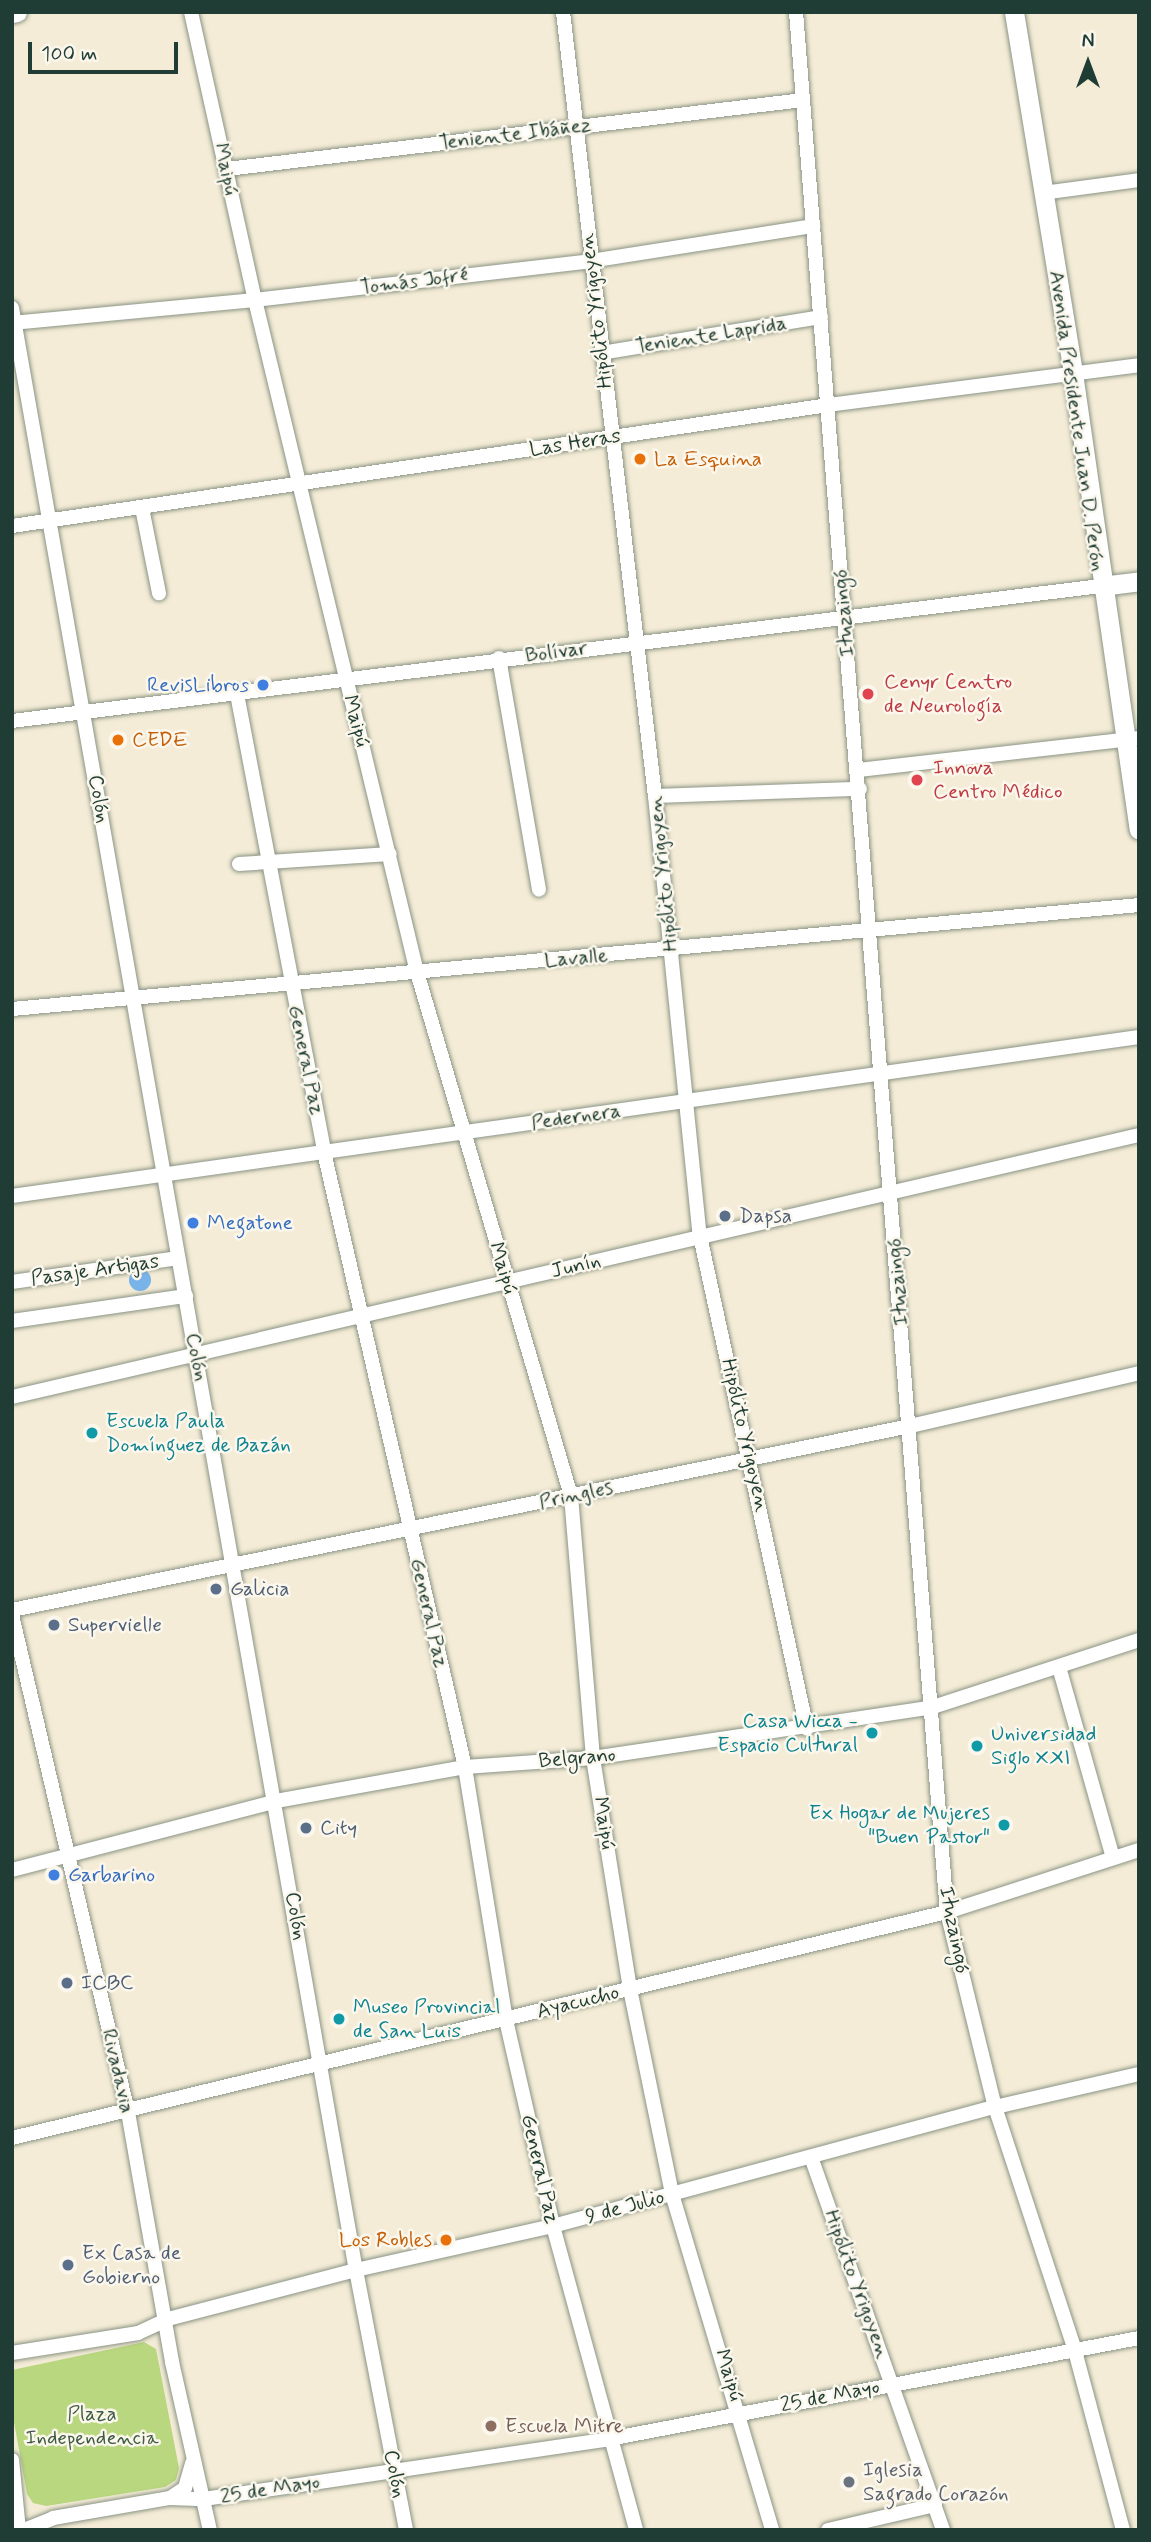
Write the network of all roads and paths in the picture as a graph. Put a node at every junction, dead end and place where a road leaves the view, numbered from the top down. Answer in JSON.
{"nodes":[{"id":1,"x":18,"y":12,"type":"edge"},
{"id":2,"x":191,"y":12,"type":"edge"},
{"id":3,"x":563,"y":12,"type":"edge"},
{"id":4,"x":796,"y":12,"type":"edge"},
{"id":5,"x":1014,"y":12,"type":"edge"},
{"id":6,"x":12,"y":13,"type":"edge"},
{"id":7,"x":803,"y":100,"type":"junction"},
{"id":8,"x":574,"y":127,"type":"junction"},
{"id":9,"x":227,"y":169,"type":"junction"},
{"id":10,"x":1139,"y":180,"type":"edge"},
{"id":11,"x":1043,"y":193,"type":"junction"},
{"id":12,"x":813,"y":226,"type":"junction"},
{"id":13,"x":590,"y":261,"type":"junction"},
{"id":14,"x":254,"y":300,"type":"junction"},
{"id":15,"x":821,"y":317,"type":"junction"},
{"id":16,"x":13,"y":318,"type":"edge"},
{"id":17,"x":601,"y":353,"type":"junction"},
{"id":18,"x":1139,"y":365,"type":"edge"},
{"id":19,"x":1073,"y":373,"type":"junction"},
{"id":20,"x":828,"y":405,"type":"junction"},
{"id":21,"x":610,"y":437,"type":"junction"},
{"id":22,"x":299,"y":484,"type":"junction"},
{"id":23,"x":142,"y":508,"type":"junction"},
{"id":24,"x":49,"y":520,"type":"junction"},
{"id":25,"x":12,"y":526,"type":"edge"},
{"id":26,"x":1139,"y":581,"type":"edge"},
{"id":27,"x":1101,"y":586,"type":"junction"},
{"id":28,"x":159,"y":593,"type":"dead end"},
{"id":29,"x":844,"y":617,"type":"junction"},
{"id":30,"x":635,"y":643,"type":"junction"},
{"id":31,"x":499,"y":658,"type":"junction"},
{"id":32,"x":345,"y":678,"type":"junction"},
{"id":33,"x":237,"y":694,"type":"junction"},
{"id":34,"x":84,"y":712,"type":"junction"},
{"id":35,"x":12,"y":721,"type":"edge"},
{"id":36,"x":1132,"y":739,"type":"edge"},
{"id":37,"x":859,"y":770,"type":"junction"},
{"id":38,"x":860,"y":789,"type":"junction"},
{"id":39,"x":655,"y":796,"type":"junction"},
{"id":40,"x":1139,"y":829,"type":"edge"},
{"id":41,"x":390,"y":854,"type":"junction"},
{"id":42,"x":271,"y":862,"type":"junction"},
{"id":43,"x":239,"y":864,"type":"dead end"},
{"id":44,"x":539,"y":890,"type":"dead end"},
{"id":45,"x":1139,"y":905,"type":"edge"},
{"id":46,"x":871,"y":928,"type":"junction"},
{"id":47,"x":672,"y":948,"type":"junction"},
{"id":48,"x":417,"y":972,"type":"junction"},
{"id":49,"x":290,"y":984,"type":"junction"},
{"id":50,"x":134,"y":999,"type":"junction"},
{"id":51,"x":12,"y":1009,"type":"edge"},
{"id":52,"x":1139,"y":1037,"type":"edge"},
{"id":53,"x":880,"y":1074,"type":"junction"},
{"id":54,"x":688,"y":1101,"type":"junction"},
{"id":55,"x":462,"y":1133,"type":"junction"},
{"id":56,"x":1139,"y":1135,"type":"edge"},
{"id":57,"x":324,"y":1152,"type":"junction"},
{"id":58,"x":162,"y":1176,"type":"junction"},
{"id":59,"x":891,"y":1193,"type":"junction"},
{"id":60,"x":12,"y":1196,"type":"edge"},
{"id":61,"x":700,"y":1236,"type":"junction"},
{"id":62,"x":178,"y":1258,"type":"junction"},
{"id":63,"x":12,"y":1282,"type":"edge"},
{"id":64,"x":507,"y":1282,"type":"junction"},
{"id":65,"x":186,"y":1296,"type":"junction"},
{"id":66,"x":364,"y":1316,"type":"junction"},
{"id":67,"x":12,"y":1321,"type":"edge"},
{"id":68,"x":197,"y":1354,"type":"junction"},
{"id":69,"x":1139,"y":1373,"type":"edge"},
{"id":70,"x":12,"y":1397,"type":"edge"},
{"id":71,"x":909,"y":1426,"type":"junction"},
{"id":72,"x":751,"y":1459,"type":"junction"},
{"id":73,"x":571,"y":1496,"type":"junction"},
{"id":74,"x":410,"y":1530,"type":"junction"},
{"id":75,"x":235,"y":1564,"type":"junction"},
{"id":76,"x":12,"y":1613,"type":"edge"},
{"id":77,"x":1139,"y":1640,"type":"edge"},
{"id":78,"x":1059,"y":1667,"type":"junction"},
{"id":79,"x":933,"y":1707,"type":"junction"},
{"id":80,"x":807,"y":1729,"type":"junction"},
{"id":81,"x":593,"y":1758,"type":"junction"},
{"id":82,"x":466,"y":1767,"type":"junction"},
{"id":83,"x":276,"y":1801,"type":"junction"},
{"id":84,"x":1139,"y":1850,"type":"edge"},
{"id":85,"x":65,"y":1854,"type":"junction"},
{"id":86,"x":1113,"y":1858,"type":"junction"},
{"id":87,"x":12,"y":1870,"type":"edge"},
{"id":88,"x":947,"y":1912,"type":"junction"},
{"id":89,"x":630,"y":1989,"type":"junction"},
{"id":90,"x":506,"y":2021,"type":"junction"},
{"id":91,"x":321,"y":2066,"type":"junction"},
{"id":92,"x":1139,"y":2074,"type":"edge"},
{"id":93,"x":995,"y":2107,"type":"junction"},
{"id":94,"x":128,"y":2112,"type":"junction"},
{"id":95,"x":12,"y":2138,"type":"edge"},
{"id":96,"x":811,"y":2157,"type":"junction"},
{"id":97,"x":672,"y":2194,"type":"junction"},
{"id":98,"x":553,"y":2226,"type":"junction"},
{"id":99,"x":356,"y":2270,"type":"junction"},
{"id":100,"x":168,"y":2319,"type":"junction"},
{"id":101,"x":138,"y":2333,"type":"junction"},
{"id":102,"x":1139,"y":2338,"type":"edge"},
{"id":103,"x":1075,"y":2351,"type":"junction"},
{"id":104,"x":170,"y":2352,"type":"junction"},
{"id":105,"x":12,"y":2353,"type":"edge"},
{"id":106,"x":29,"y":2353,"type":"junction"},
{"id":107,"x":12,"y":2360,"type":"edge"},
{"id":108,"x":893,"y":2384,"type":"junction"},
{"id":109,"x":741,"y":2413,"type":"junction"},
{"id":110,"x":609,"y":2439,"type":"junction"},
{"id":111,"x":12,"y":2460,"type":"edge"},
{"id":112,"x":192,"y":2462,"type":"junction"},
{"id":113,"x":394,"y":2470,"type":"junction"},
{"id":114,"x":19,"y":2496,"type":"junction"},
{"id":115,"x":170,"y":2498,"type":"junction"},
{"id":116,"x":204,"y":2499,"type":"junction"},
{"id":117,"x":934,"y":2505,"type":"junction"},
{"id":118,"x":53,"y":2518,"type":"junction"},
{"id":119,"x":21,"y":2530,"type":"edge"},
{"id":120,"x":210,"y":2530,"type":"edge"},
{"id":121,"x":406,"y":2530,"type":"edge"},
{"id":122,"x":636,"y":2530,"type":"edge"},
{"id":123,"x":772,"y":2530,"type":"edge"},
{"id":124,"x":828,"y":2530,"type":"edge"},
{"id":125,"x":943,"y":2530,"type":"edge"},
{"id":126,"x":1123,"y":2530,"type":"edge"}],
"edges":[{"from":1,"to":6,"type":"main road"},
{"from":2,"to":9,"type":"street","name":"Maipú"},
{"from":3,"to":8,"type":"street","name":"Hipólito Yrigoyen"},
{"from":4,"to":7,"type":"street","name":"Ituzaingó"},
{"from":5,"to":11,"type":"main road","name":"Avenida Presidente Juan D. Perón"},
{"from":7,"to":8,"type":"street","name":"Teniente Ibáñez"},
{"from":7,"to":12,"type":"street","name":"Ituzaingó"},
{"from":8,"to":9,"type":"street","name":"Teniente Ibáñez"},
{"from":8,"to":13,"type":"street","name":"Hipólito Yrigoyen"},
{"from":9,"to":14,"type":"street","name":"Maipú"},
{"from":10,"to":11,"type":"street"},
{"from":11,"to":19,"type":"main road","name":"Avenida Presidente Juan D. Perón"},
{"from":12,"to":13,"type":"street","name":"Tomás Jofré"},
{"from":12,"to":15,"type":"street","name":"Ituzaingó"},
{"from":13,"to":14,"type":"street","name":"Tomás Jofré"},
{"from":13,"to":17,"type":"street","name":"Hipólito Yrigoyen"},
{"from":14,"to":16,"type":"street","name":"Tomás Jofré"},
{"from":14,"to":22,"type":"street","name":"Maipú"},
{"from":15,"to":17,"type":"street","name":"Teniente Laprida"},
{"from":15,"to":20,"type":"street","name":"Ituzaingó"},
{"from":16,"to":24,"type":"street","name":"Colón"},
{"from":17,"to":21,"type":"street","name":"Hipólito Yrigoyen"},
{"from":18,"to":19,"type":"street","name":"Las Heras"},
{"from":19,"to":20,"type":"street","name":"Las Heras"},
{"from":19,"to":27,"type":"main road","name":"Avenida Presidente Juan D. Perón"},
{"from":20,"to":21,"type":"street","name":"Las Heras"},
{"from":20,"to":29,"type":"street","name":"Ituzaingó"},
{"from":21,"to":22,"type":"street","name":"Las Heras"},
{"from":21,"to":30,"type":"street","name":"Hipólito Yrigoyen"},
{"from":22,"to":23,"type":"street","name":"Las Heras"},
{"from":22,"to":32,"type":"street","name":"Maipú"},
{"from":23,"to":24,"type":"street","name":"Las Heras"},
{"from":23,"to":28,"type":"street"},
{"from":24,"to":25,"type":"street","name":"Las Heras"},
{"from":24,"to":34,"type":"street","name":"Colón"},
{"from":26,"to":27,"type":"main road"},
{"from":27,"to":29,"type":"street","name":"Bolívar"},
{"from":27,"to":36,"type":"main road","name":"Avenida Presidente Juan D. Perón"},
{"from":29,"to":30,"type":"street","name":"Bolívar"},
{"from":29,"to":37,"type":"street","name":"Ituzaingó"},
{"from":30,"to":31,"type":"street","name":"Bolívar"},
{"from":30,"to":39,"type":"street","name":"Hipólito Yrigoyen"},
{"from":31,"to":32,"type":"street","name":"Bolívar"},
{"from":31,"to":44,"type":"street"},
{"from":32,"to":33,"type":"street","name":"Bolívar"},
{"from":32,"to":41,"type":"street","name":"Maipú"},
{"from":33,"to":34,"type":"street","name":"Bolívar"},
{"from":33,"to":42,"type":"street","name":"General Paz"},
{"from":34,"to":35,"type":"street","name":"Bolívar"},
{"from":34,"to":50,"type":"street","name":"Colón"},
{"from":36,"to":37,"type":"street"},
{"from":36,"to":40,"type":"main road","name":"Avenida Presidente Juan D. Perón"},
{"from":37,"to":38,"type":"street","name":"Ituzaingó"},
{"from":38,"to":39,"type":"street"},
{"from":38,"to":46,"type":"street","name":"Ituzaingó"},
{"from":39,"to":47,"type":"street","name":"Hipólito Yrigoyen"},
{"from":41,"to":42,"type":"street"},
{"from":41,"to":48,"type":"street","name":"Maipú"},
{"from":42,"to":43,"type":"street"},
{"from":42,"to":49,"type":"street","name":"General Paz"},
{"from":45,"to":46,"type":"street","name":"Lavalle"},
{"from":46,"to":47,"type":"street","name":"Lavalle"},
{"from":46,"to":53,"type":"street","name":"Ituzaingó"},
{"from":47,"to":48,"type":"street","name":"Lavalle"},
{"from":47,"to":54,"type":"street","name":"Hipólito Yrigoyen"},
{"from":48,"to":49,"type":"street","name":"Lavalle"},
{"from":48,"to":55,"type":"street","name":"Maipú"},
{"from":49,"to":50,"type":"street","name":"Lavalle"},
{"from":49,"to":57,"type":"street","name":"General Paz"},
{"from":50,"to":51,"type":"street","name":"Lavalle"},
{"from":50,"to":58,"type":"street","name":"Colón"},
{"from":52,"to":53,"type":"street","name":"Pedernera"},
{"from":53,"to":54,"type":"street","name":"Pedernera"},
{"from":53,"to":59,"type":"street","name":"Ituzaingó"},
{"from":54,"to":55,"type":"street","name":"Pedernera"},
{"from":54,"to":61,"type":"street","name":"Hipólito Yrigoyen"},
{"from":55,"to":57,"type":"street","name":"Pedernera"},
{"from":55,"to":64,"type":"street","name":"Maipú"},
{"from":56,"to":59,"type":"street","name":"Junín"},
{"from":57,"to":58,"type":"street","name":"Pedernera"},
{"from":57,"to":66,"type":"street","name":"General Paz"},
{"from":58,"to":60,"type":"street","name":"Pedernera"},
{"from":58,"to":62,"type":"street","name":"Colón"},
{"from":59,"to":61,"type":"street","name":"Junín"},
{"from":59,"to":71,"type":"street","name":"Ituzaingó"},
{"from":61,"to":64,"type":"street","name":"Junín"},
{"from":61,"to":72,"type":"street","name":"Hipólito Yrigoyen"},
{"from":62,"to":63,"type":"street","name":"Pasaje Artigas"},
{"from":62,"to":65,"type":"street","name":"Colón"},
{"from":64,"to":66,"type":"street","name":"Junín"},
{"from":64,"to":73,"type":"street","name":"Maipú"},
{"from":65,"to":67,"type":"street"},
{"from":65,"to":68,"type":"street","name":"Colón"},
{"from":66,"to":68,"type":"street","name":"Junín"},
{"from":66,"to":74,"type":"street","name":"General Paz"},
{"from":68,"to":70,"type":"street","name":"Junín"},
{"from":68,"to":75,"type":"street","name":"Colón"},
{"from":69,"to":71,"type":"street","name":"Pringles"},
{"from":71,"to":72,"type":"street","name":"Pringles"},
{"from":71,"to":79,"type":"street","name":"Ituzaingó"},
{"from":72,"to":73,"type":"street","name":"Pringles"},
{"from":72,"to":80,"type":"street","name":"Hipólito Yrigoyen"},
{"from":73,"to":74,"type":"street","name":"Pringles"},
{"from":73,"to":81,"type":"street","name":"Maipú"},
{"from":74,"to":75,"type":"street","name":"Pringles"},
{"from":74,"to":82,"type":"street","name":"General Paz"},
{"from":75,"to":76,"type":"street","name":"Pringles"},
{"from":75,"to":83,"type":"street","name":"Colón"},
{"from":76,"to":85,"type":"street","name":"Rivadavia"},
{"from":77,"to":78,"type":"street","name":"Belgrano"},
{"from":78,"to":79,"type":"street","name":"Belgrano"},
{"from":78,"to":86,"type":"street"},
{"from":79,"to":80,"type":"street","name":"Belgrano"},
{"from":79,"to":88,"type":"street","name":"Ituzaingó"},
{"from":80,"to":81,"type":"street","name":"Belgrano"},
{"from":81,"to":82,"type":"street","name":"Belgrano"},
{"from":81,"to":89,"type":"street","name":"Maipú"},
{"from":82,"to":83,"type":"street","name":"Belgrano"},
{"from":82,"to":90,"type":"street","name":"General Paz"},
{"from":83,"to":85,"type":"street","name":"Belgrano"},
{"from":83,"to":91,"type":"street","name":"Colón"},
{"from":84,"to":86,"type":"street","name":"Ayacucho"},
{"from":85,"to":87,"type":"street","name":"Belgrano"},
{"from":85,"to":94,"type":"street","name":"Rivadavia"},
{"from":86,"to":88,"type":"street","name":"Ayacucho"},
{"from":88,"to":89,"type":"street","name":"Ayacucho"},
{"from":88,"to":93,"type":"street","name":"Ituzaingó"},
{"from":89,"to":90,"type":"street","name":"Ayacucho"},
{"from":89,"to":97,"type":"street","name":"Maipú"},
{"from":90,"to":91,"type":"street","name":"Ayacucho"},
{"from":90,"to":98,"type":"street","name":"General Paz"},
{"from":91,"to":94,"type":"street","name":"Ayacucho"},
{"from":91,"to":99,"type":"street","name":"Colón"},
{"from":92,"to":93,"type":"street","name":"9 de Julio"},
{"from":93,"to":96,"type":"street","name":"9 de Julio"},
{"from":93,"to":103,"type":"street","name":"Ituzaingó"},
{"from":94,"to":95,"type":"street","name":"Ayacucho"},
{"from":94,"to":100,"type":"street","name":"Rivadavia"},
{"from":96,"to":97,"type":"street","name":"9 de Julio"},
{"from":96,"to":108,"type":"street","name":"Hipólito Yrigoyen"},
{"from":97,"to":98,"type":"street","name":"9 de Julio"},
{"from":97,"to":109,"type":"street","name":"Maipú"},
{"from":98,"to":99,"type":"street","name":"9 de Julio"},
{"from":98,"to":110,"type":"street","name":"General Paz"},
{"from":99,"to":100,"type":"street","name":"9 de Julio"},
{"from":99,"to":113,"type":"street","name":"Colón"},
{"from":100,"to":101,"type":"street","name":"9 de Julio"},
{"from":100,"to":104,"type":"street","name":"Rivadavia"},
{"from":101,"to":104,"type":"street"},
{"from":101,"to":106,"type":"street","name":"9 de Julio"},
{"from":102,"to":103,"type":"street","name":"25 de Mayo"},
{"from":103,"to":108,"type":"street","name":"25 de Mayo"},
{"from":103,"to":126,"type":"street","name":"Ituzaingó"},
{"from":104,"to":112,"type":"street","name":"Rivadavia"},
{"from":105,"to":106,"type":"street","name":"9 de Julio"},
{"from":106,"to":107,"type":"street","name":"9 de Julio"},
{"from":108,"to":109,"type":"street","name":"25 de Mayo"},
{"from":108,"to":117,"type":"street","name":"Hipólito Yrigoyen"},
{"from":109,"to":110,"type":"street","name":"25 de Mayo"},
{"from":109,"to":123,"type":"street","name":"Maipú"},
{"from":110,"to":113,"type":"street","name":"25 de Mayo"},
{"from":110,"to":122,"type":"street","name":"General Paz"},
{"from":111,"to":114,"type":"street"},
{"from":112,"to":115,"type":"street"},
{"from":112,"to":116,"type":"street","name":"Rivadavia"},
{"from":113,"to":116,"type":"street","name":"25 de Mayo"},
{"from":113,"to":121,"type":"street","name":"Colón"},
{"from":114,"to":118,"type":"street"},
{"from":114,"to":119,"type":"street"},
{"from":115,"to":116,"type":"street","name":"25 de Mayo"},
{"from":115,"to":118,"type":"street","name":"25 de Mayo"},
{"from":116,"to":120,"type":"street","name":"Rivadavia"},
{"from":117,"to":124,"type":"street"},
{"from":117,"to":125,"type":"street","name":"Hipólito Yrigoyen"},
{"from":118,"to":119,"type":"street","name":"25 de Mayo"}]}
